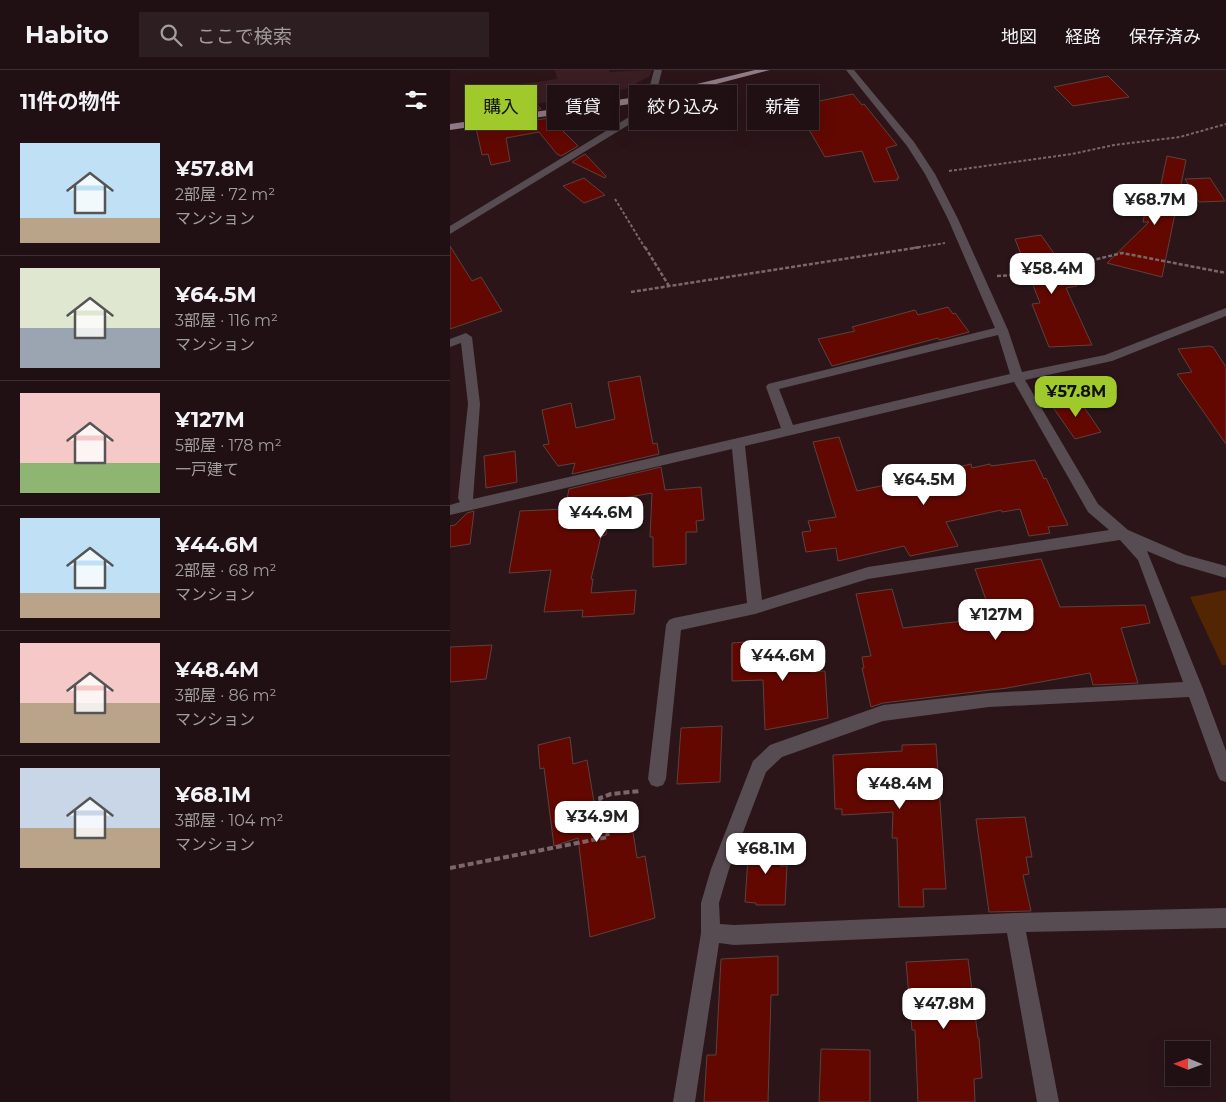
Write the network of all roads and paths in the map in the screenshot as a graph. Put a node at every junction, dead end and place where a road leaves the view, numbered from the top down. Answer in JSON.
{"nodes":[{"id":1,"x":658,"y":70,"type":"edge"},
{"id":2,"x":766,"y":70,"type":"edge"},
{"id":3,"x":850,"y":70,"type":"edge"},
{"id":4,"x":654,"y":85,"type":"edge"},
{"id":5,"x":704,"y":85,"type":"edge"},
{"id":6,"x":629,"y":101,"type":"edge"},
{"id":7,"x":629,"y":121,"type":"edge"},
{"id":8,"x":1226,"y":124,"type":"edge"},
{"id":9,"x":450,"y":127,"type":"edge"},
{"id":10,"x":930,"y":174,"type":"junction"},
{"id":11,"x":614,"y":198,"type":"dead end"},
{"id":12,"x":450,"y":230,"type":"edge"},
{"id":13,"x":963,"y":240,"type":"junction"},
{"id":14,"x":1226,"y":273,"type":"edge"},
{"id":15,"x":979,"y":277,"type":"junction"},
{"id":16,"x":669,"y":286,"type":"junction"},
{"id":17,"x":631,"y":292,"type":"dead end"},
{"id":18,"x":1226,"y":312,"type":"edge"},
{"id":19,"x":1002,"y":330,"type":"junction"},
{"id":20,"x":450,"y":343,"type":"edge"},
{"id":21,"x":1017,"y":377,"type":"junction"},
{"id":22,"x":789,"y":431,"type":"junction"},
{"id":23,"x":738,"y":443,"type":"junction"},
{"id":24,"x":469,"y":507,"type":"junction"},
{"id":25,"x":450,"y":510,"type":"edge"},
{"id":26,"x":1123,"y":534,"type":"junction"},
{"id":27,"x":1226,"y":572,"type":"edge"},
{"id":28,"x":755,"y":608,"type":"junction"},
{"id":29,"x":1195,"y":690,"type":"junction"},
{"id":30,"x":1226,"y":774,"type":"edge"},
{"id":31,"x":657,"y":779,"type":"joint"},
{"id":32,"x":450,"y":868,"type":"edge"},
{"id":33,"x":1226,"y":918,"type":"edge"},
{"id":34,"x":1015,"y":922,"type":"junction"},
{"id":35,"x":711,"y":933,"type":"junction"},
{"id":36,"x":684,"y":1102,"type":"edge"},
{"id":37,"x":1048,"y":1102,"type":"edge"}],
"edges":[{"from":1,"to":4,"type":"street"},
{"from":2,"to":5,"type":"main road"},
{"from":3,"to":10,"type":"street"},
{"from":6,"to":9,"type":"main road"},
{"from":7,"to":12,"type":"street"},
{"from":8,"to":10,"type":"path"},
{"from":10,"to":13,"type":"street"},
{"from":11,"to":16,"type":"path"},
{"from":13,"to":15,"type":"street"},
{"from":13,"to":16,"type":"path"},
{"from":14,"to":15,"type":"path"},
{"from":15,"to":19,"type":"street"},
{"from":16,"to":17,"type":"path"},
{"from":18,"to":21,"type":"street"},
{"from":19,"to":21,"type":"street"},
{"from":19,"to":22,"type":"street"},
{"from":20,"to":24,"type":"street"},
{"from":21,"to":22,"type":"street"},
{"from":21,"to":26,"type":"street"},
{"from":22,"to":23,"type":"street"},
{"from":23,"to":24,"type":"street"},
{"from":23,"to":28,"type":"street"},
{"from":24,"to":25,"type":"street"},
{"from":26,"to":27,"type":"street"},
{"from":26,"to":28,"type":"street"},
{"from":26,"to":29,"type":"street"},
{"from":28,"to":31,"type":"street"},
{"from":29,"to":30,"type":"street"},
{"from":29,"to":35,"type":"street"},
{"from":31,"to":32,"type":"path"},
{"from":33,"to":34,"type":"street"},
{"from":34,"to":35,"type":"street"},
{"from":34,"to":37,"type":"street"},
{"from":35,"to":36,"type":"street"}]}
